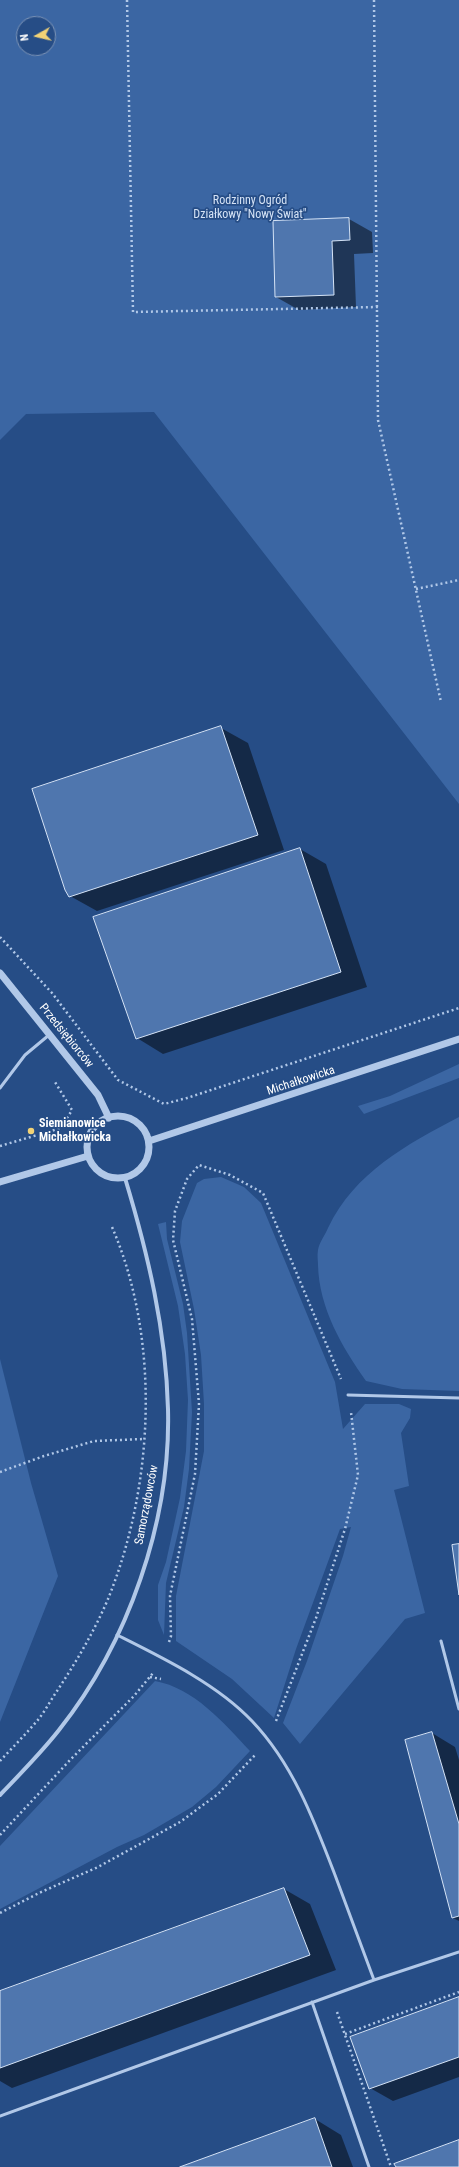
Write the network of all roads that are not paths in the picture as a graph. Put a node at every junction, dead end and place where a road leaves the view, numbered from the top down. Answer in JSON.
{"nodes":[{"id":1,"x":0,"y":973,"type":"edge"},
{"id":2,"x":50,"y":1034,"type":"junction"},
{"id":3,"x":459,"y":1039,"type":"edge"},
{"id":4,"x":0,"y":1088,"type":"edge"},
{"id":5,"x":109,"y":1118,"type":"junction"},
{"id":6,"x":149,"y":1141,"type":"junction"},
{"id":7,"x":88,"y":1156,"type":"junction"},
{"id":8,"x":126,"y":1178,"type":"junction"},
{"id":9,"x":0,"y":1182,"type":"edge"},
{"id":10,"x":348,"y":1395,"type":"road end"},
{"id":11,"x":459,"y":1398,"type":"edge"},
{"id":12,"x":118,"y":1635,"type":"junction"},
{"id":13,"x":441,"y":1641,"type":"dead end"},
{"id":14,"x":459,"y":1709,"type":"edge"},
{"id":15,"x":0,"y":1795,"type":"edge"},
{"id":16,"x":459,"y":1952,"type":"edge"},
{"id":17,"x":374,"y":1980,"type":"junction"},
{"id":18,"x":312,"y":2002,"type":"junction"},
{"id":19,"x":0,"y":2116,"type":"edge"},
{"id":20,"x":369,"y":2167,"type":"edge"}],
"edges":[{"from":1,"to":2,"type":"street","name":"Przedsiębiorców"},
{"from":2,"to":4,"type":"lane"},
{"from":2,"to":5,"type":"street","name":"Przedsiębiorców"},
{"from":3,"to":6,"type":"street","name":"Michałkowicka"},
{"from":5,"to":6,"type":"street"},
{"from":5,"to":7,"type":"street"},
{"from":6,"to":8,"type":"street"},
{"from":7,"to":8,"type":"street"},
{"from":7,"to":9,"type":"street"},
{"from":8,"to":12,"type":"street","name":"Samorządowców"},
{"from":10,"to":11,"type":"lane"},
{"from":12,"to":15,"type":"street","name":"Samorządowców"},
{"from":12,"to":17,"type":"lane"},
{"from":13,"to":14,"type":"lane"},
{"from":16,"to":17,"type":"lane"},
{"from":17,"to":18,"type":"lane"},
{"from":18,"to":19,"type":"lane"},
{"from":18,"to":20,"type":"lane"}]}
